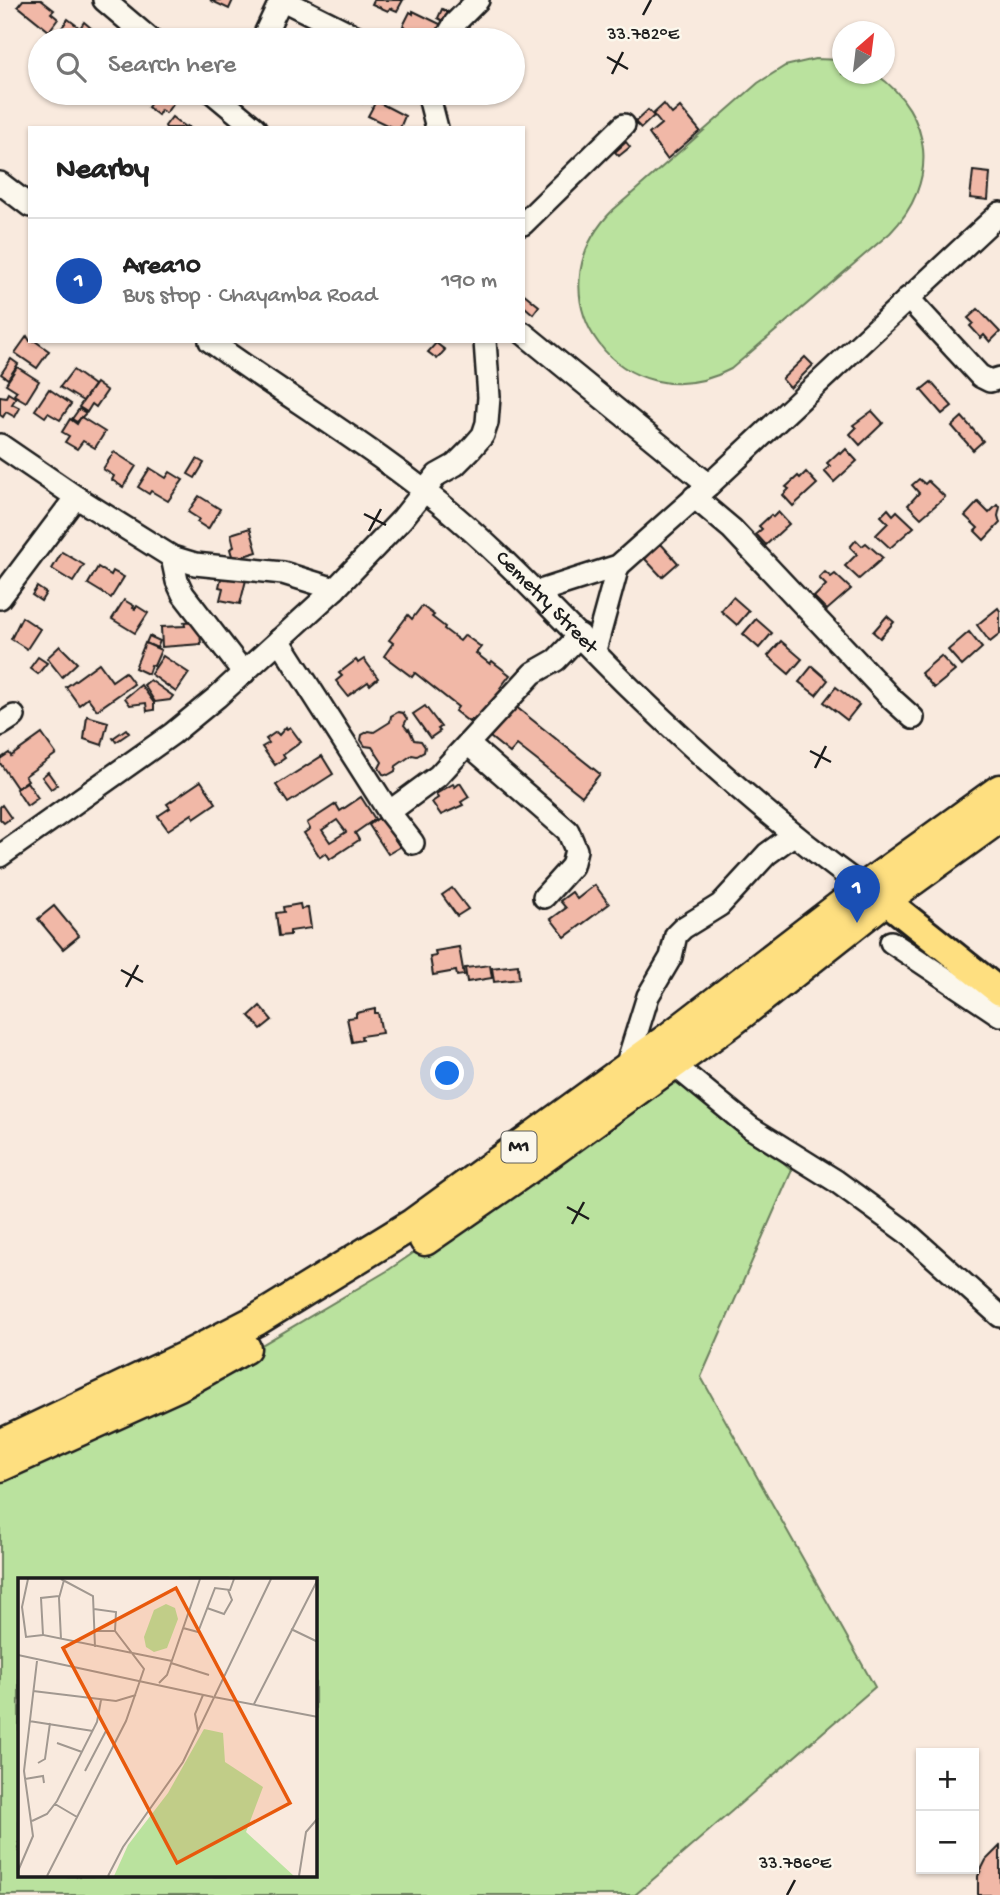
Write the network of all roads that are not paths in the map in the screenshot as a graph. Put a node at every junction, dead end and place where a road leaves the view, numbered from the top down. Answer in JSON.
{"nodes":[{"id":1,"x":104,"y":0,"type":"edge"},
{"id":2,"x":282,"y":0,"type":"edge"},
{"id":3,"x":478,"y":0,"type":"edge"},
{"id":4,"x":137,"y":28,"type":"edge"},
{"id":5,"x":268,"y":28,"type":"edge"},
{"id":6,"x":339,"y":28,"type":"edge"},
{"id":7,"x":452,"y":28,"type":"edge"},
{"id":8,"x":233,"y":105,"type":"edge"},
{"id":9,"x":431,"y":105,"type":"edge"},
{"id":10,"x":624,"y":125,"type":"dead end"},
{"id":11,"x":253,"y":126,"type":"edge"},
{"id":12,"x":436,"y":126,"type":"edge"},
{"id":13,"x":0,"y":183,"type":"edge"},
{"id":14,"x":28,"y":204,"type":"edge"},
{"id":15,"x":1000,"y":213,"type":"edge"},
{"id":16,"x":525,"y":222,"type":"edge"},
{"id":17,"x":908,"y":298,"type":"junction"},
{"id":18,"x":525,"y":335,"type":"edge"},
{"id":19,"x":213,"y":343,"type":"edge"},
{"id":20,"x":485,"y":343,"type":"edge"},
{"id":21,"x":1000,"y":378,"type":"edge"},
{"id":22,"x":0,"y":445,"type":"edge"},
{"id":23,"x":423,"y":490,"type":"junction"},
{"id":24,"x":701,"y":491,"type":"junction"},
{"id":25,"x":76,"y":497,"type":"junction"},
{"id":26,"x":172,"y":557,"type":"junction"},
{"id":27,"x":618,"y":566,"type":"junction"},
{"id":28,"x":335,"y":589,"type":"junction"},
{"id":29,"x":537,"y":592,"type":"junction"},
{"id":30,"x":0,"y":598,"type":"edge"},
{"id":31,"x":279,"y":640,"type":"junction"},
{"id":32,"x":588,"y":643,"type":"junction"},
{"id":33,"x":244,"y":673,"type":"junction"},
{"id":34,"x":913,"y":718,"type":"dead end"},
{"id":35,"x":468,"y":744,"type":"junction"},
{"id":36,"x":1000,"y":790,"type":"edge"},
{"id":37,"x":389,"y":812,"type":"junction"},
{"id":38,"x":1000,"y":817,"type":"edge"},
{"id":39,"x":793,"y":835,"type":"junction"},
{"id":40,"x":413,"y":843,"type":"dead end"},
{"id":41,"x":0,"y":856,"type":"edge"},
{"id":42,"x":874,"y":894,"type":"junction"},
{"id":43,"x":544,"y":897,"type":"dead end"},
{"id":44,"x":891,"y":942,"type":"dead end"},
{"id":45,"x":1000,"y":992,"type":"edge"},
{"id":46,"x":1000,"y":1015,"type":"edge"},
{"id":47,"x":673,"y":1064,"type":"junction"},
{"id":48,"x":625,"y":1070,"type":"junction"},
{"id":49,"x":1000,"y":1316,"type":"edge"},
{"id":50,"x":0,"y":1444,"type":"edge"},
{"id":51,"x":0,"y":1466,"type":"edge"}],
"edges":[{"from":1,"to":4,"type":"street"},
{"from":2,"to":5,"type":"street"},
{"from":2,"to":6,"type":"street"},
{"from":3,"to":7,"type":"street"},
{"from":8,"to":11,"type":"street"},
{"from":9,"to":12,"type":"street"},
{"from":10,"to":16,"type":"street"},
{"from":13,"to":14,"type":"street"},
{"from":15,"to":17,"type":"street"},
{"from":17,"to":21,"type":"street"},
{"from":17,"to":24,"type":"street"},
{"from":18,"to":24,"type":"street"},
{"from":19,"to":23,"type":"street","name":"Cemetry Street"},
{"from":20,"to":23,"type":"street"},
{"from":22,"to":25,"type":"street"},
{"from":23,"to":28,"type":"street"},
{"from":23,"to":29,"type":"street","name":"Cemetry Street"},
{"from":24,"to":27,"type":"street"},
{"from":24,"to":34,"type":"street"},
{"from":25,"to":26,"type":"street"},
{"from":25,"to":30,"type":"street"},
{"from":26,"to":28,"type":"street"},
{"from":26,"to":33,"type":"street"},
{"from":27,"to":29,"type":"street"},
{"from":27,"to":32,"type":"street"},
{"from":28,"to":31,"type":"street"},
{"from":29,"to":32,"type":"street","name":"Cemetry Street"},
{"from":31,"to":33,"type":"street"},
{"from":31,"to":37,"type":"street"},
{"from":32,"to":35,"type":"street"},
{"from":32,"to":39,"type":"street","name":"Cemetry Street"},
{"from":33,"to":41,"type":"street"},
{"from":35,"to":37,"type":"street"},
{"from":35,"to":43,"type":"street"},
{"from":36,"to":42,"type":"highway","number":"M1"},
{"from":37,"to":40,"type":"street"},
{"from":38,"to":42,"type":"highway","number":"M1"},
{"from":39,"to":42,"type":"street","name":"Cemetry Street"},
{"from":39,"to":48,"type":"street"},
{"from":42,"to":45,"type":"main road"},
{"from":42,"to":47,"type":"highway","number":"M1"},
{"from":42,"to":48,"type":"highway","number":"M1"},
{"from":44,"to":46,"type":"street"},
{"from":47,"to":49,"type":"street"},
{"from":47,"to":51,"type":"highway","number":"M1"},
{"from":48,"to":50,"type":"highway","number":"M1"}]}
